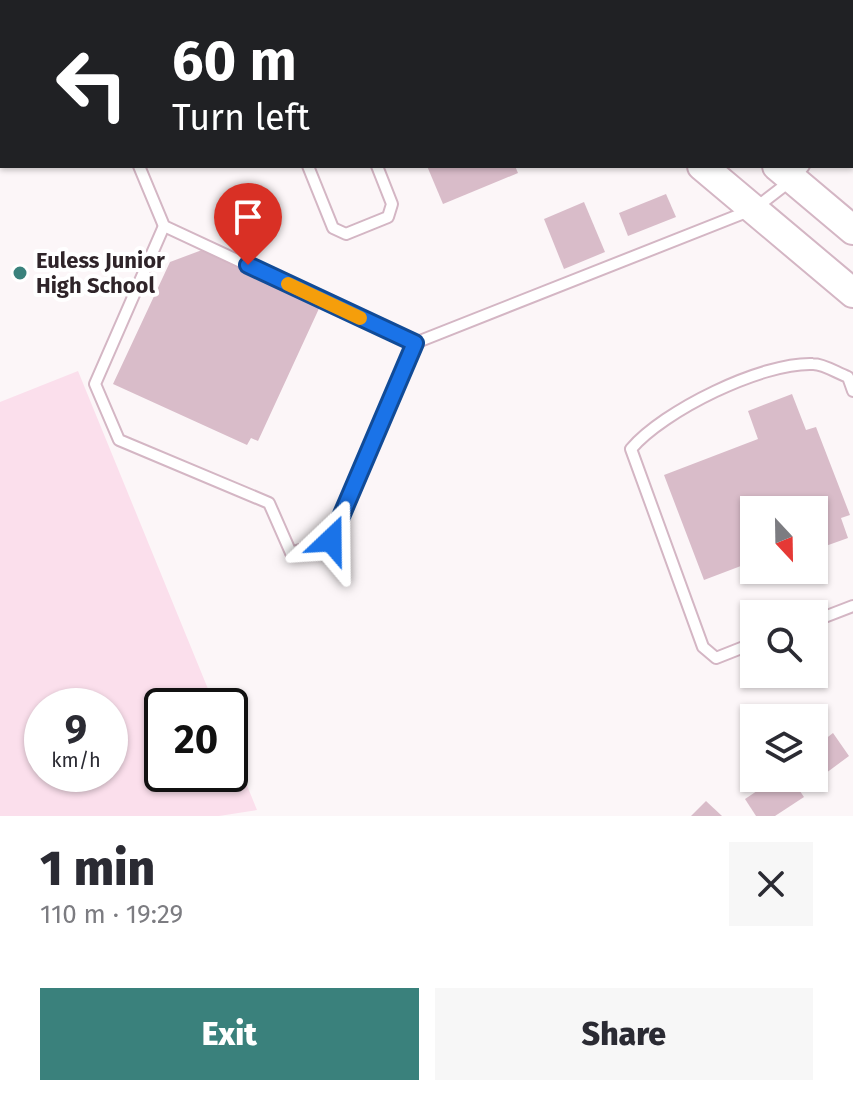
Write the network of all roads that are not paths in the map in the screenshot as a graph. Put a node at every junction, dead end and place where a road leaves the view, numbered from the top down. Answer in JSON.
{"nodes":[{"id":1,"x":140,"y":168,"type":"edge"},
{"id":2,"x":309,"y":168,"type":"edge"},
{"id":3,"x":378,"y":168,"type":"edge"},
{"id":4,"x":704,"y":168,"type":"edge"},
{"id":5,"x":791,"y":170,"type":"edge"},
{"id":6,"x":754,"y":209,"type":"junction"},
{"id":7,"x":164,"y":226,"type":"junction"},
{"id":8,"x":853,"y":230,"type":"edge"},
{"id":9,"x":847,"y":283,"type":"edge"},
{"id":10,"x":415,"y":343,"type":"junction"},
{"id":11,"x":851,"y":377,"type":"edge"},
{"id":12,"x":853,"y":391,"type":"edge"},
{"id":13,"x":853,"y":606,"type":"edge"},
{"id":14,"x":828,"y":616,"type":"edge"},
{"id":15,"x":740,"y":649,"type":"edge"}],
"edges":[{"from":1,"to":7,"type":"lane"},
{"from":2,"to":3,"type":"lane"},
{"from":4,"to":6,"type":"street"},
{"from":5,"to":6,"type":"lane"},
{"from":5,"to":8,"type":"street"},
{"from":6,"to":9,"type":"street"},
{"from":6,"to":10,"type":"lane"},
{"from":7,"to":10,"type":"lane"},
{"from":7,"to":10,"type":"lane"},
{"from":11,"to":12,"type":"lane"},
{"from":11,"to":15,"type":"lane"},
{"from":13,"to":14,"type":"lane"}]}
